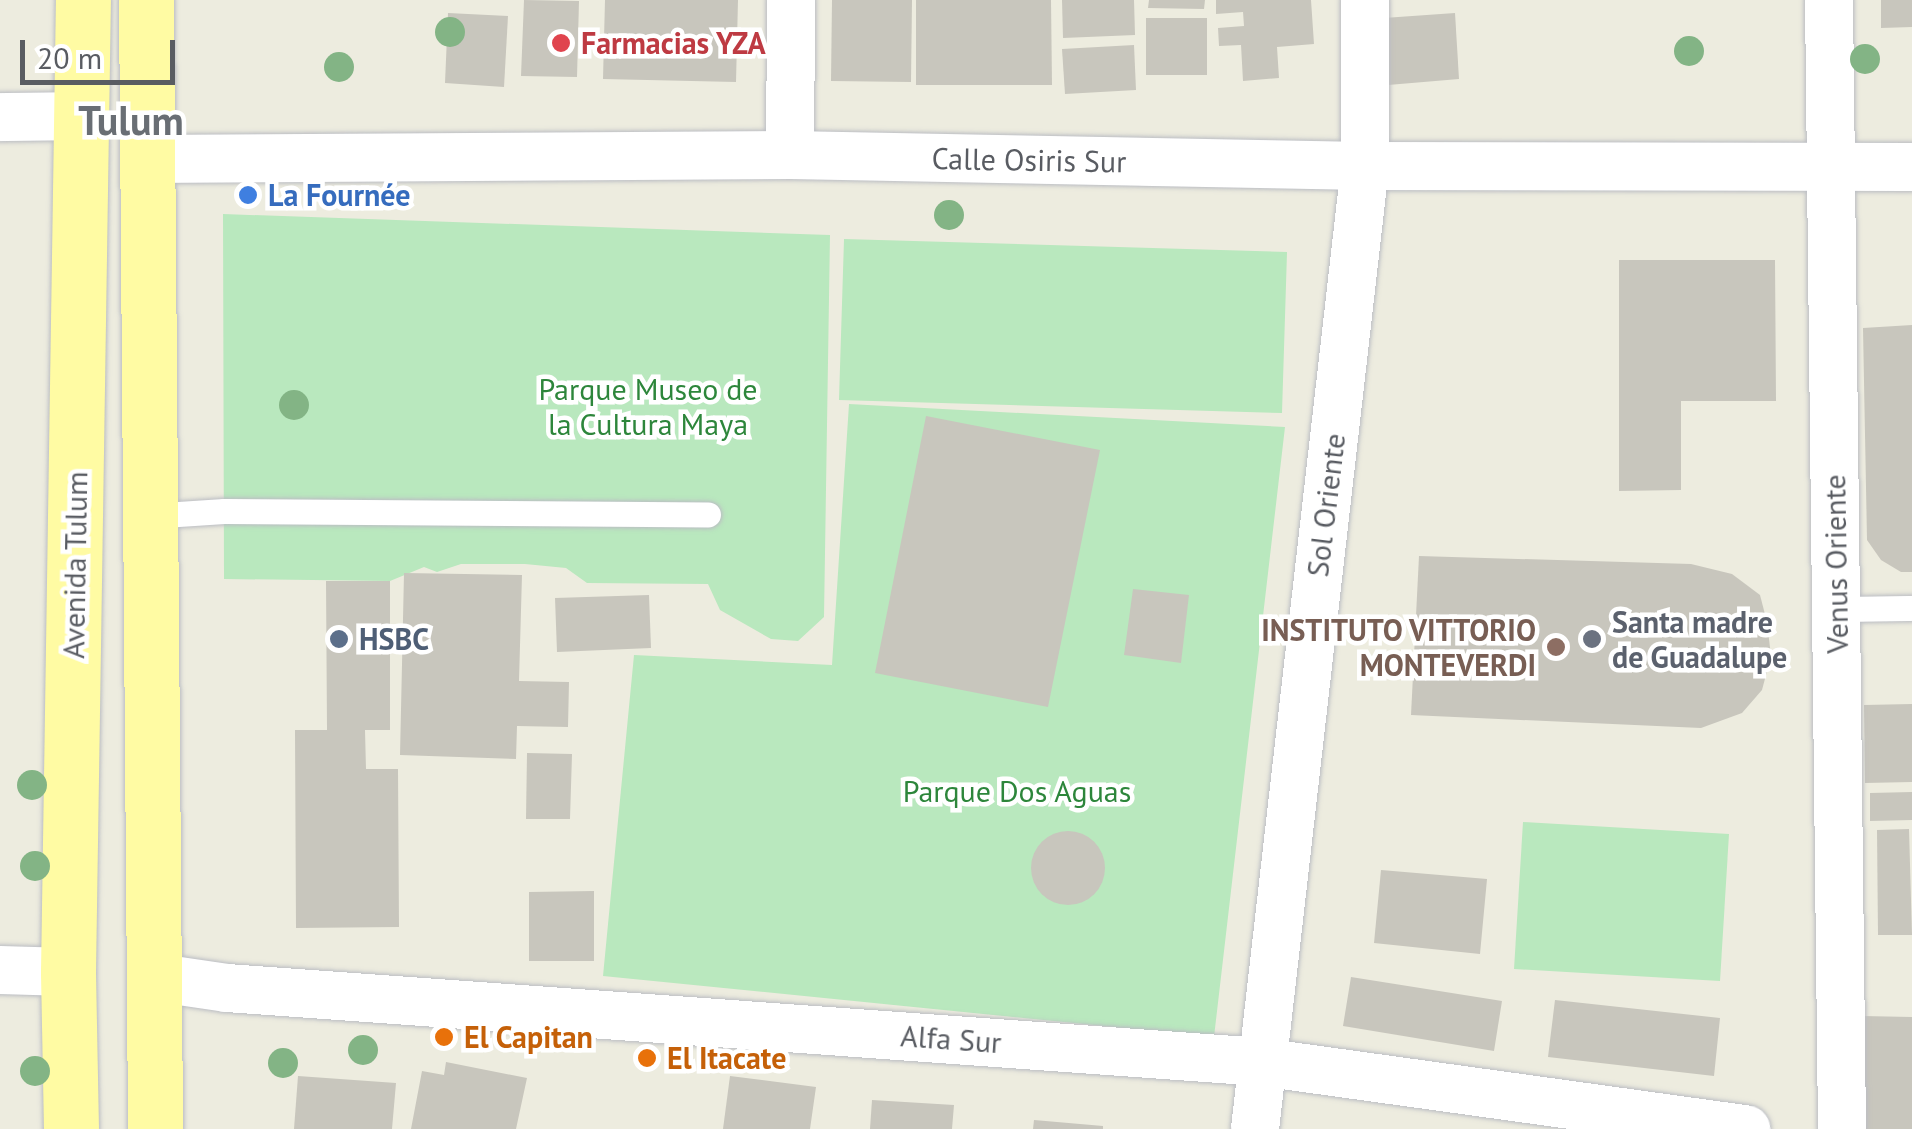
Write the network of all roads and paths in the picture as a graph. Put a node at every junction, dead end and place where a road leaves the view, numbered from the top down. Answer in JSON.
{"nodes":[{"id":1,"x":83,"y":0,"type":"edge"},
{"id":2,"x":146,"y":0,"type":"edge"},
{"id":3,"x":792,"y":0,"type":"edge"},
{"id":4,"x":1365,"y":0,"type":"edge"},
{"id":5,"x":1828,"y":0,"type":"edge"},
{"id":6,"x":82,"y":116,"type":"junction"},
{"id":7,"x":2,"y":117,"type":"edge"},
{"id":8,"x":790,"y":155,"type":"junction"},
{"id":9,"x":145,"y":160,"type":"junction"},
{"id":10,"x":1365,"y":166,"type":"junction"},
{"id":11,"x":1828,"y":166,"type":"junction"},
{"id":12,"x":1912,"y":167,"type":"edge"},
{"id":13,"x":708,"y":514,"type":"dead end"},
{"id":14,"x":148,"y":516,"type":"junction"},
{"id":15,"x":1912,"y":608,"type":"edge"},
{"id":16,"x":1838,"y":609,"type":"junction"},
{"id":17,"x":0,"y":970,"type":"edge"},
{"id":18,"x":68,"y":972,"type":"junction"},
{"id":19,"x":152,"y":977,"type":"junction"},
{"id":20,"x":1261,"y":1062,"type":"junction"},
{"id":21,"x":71,"y":1129,"type":"edge"},
{"id":22,"x":155,"y":1129,"type":"edge"},
{"id":23,"x":1256,"y":1129,"type":"edge"},
{"id":24,"x":1746,"y":1129,"type":"edge"},
{"id":25,"x":1842,"y":1129,"type":"edge"}],
"edges":[{"from":1,"to":6,"type":"main road","name":"Avenida Tulum"},
{"from":2,"to":9,"type":"main road"},
{"from":3,"to":8,"type":"street"},
{"from":4,"to":10,"type":"street","name":"Sol Oriente"},
{"from":5,"to":11,"type":"street","name":"Venus Oriente"},
{"from":6,"to":7,"type":"street"},
{"from":6,"to":18,"type":"main road","name":"Avenida Tulum"},
{"from":8,"to":9,"type":"street","name":"Calle Osiris Sur"},
{"from":8,"to":10,"type":"street","name":"Calle Osiris Sur"},
{"from":9,"to":14,"type":"main road"},
{"from":10,"to":11,"type":"street","name":"Calle Osiris Sur"},
{"from":10,"to":20,"type":"street","name":"Sol Oriente"},
{"from":11,"to":12,"type":"street","name":"Calle Osiris Sur"},
{"from":11,"to":16,"type":"street","name":"Venus Oriente"},
{"from":13,"to":14,"type":"lane"},
{"from":14,"to":19,"type":"main road"},
{"from":15,"to":16,"type":"lane"},
{"from":16,"to":25,"type":"street","name":"Venus Oriente"},
{"from":17,"to":18,"type":"street"},
{"from":18,"to":19,"type":"main road"},
{"from":18,"to":21,"type":"main road","name":"Avenida Tulum"},
{"from":19,"to":20,"type":"street","name":"Alfa Sur"},
{"from":19,"to":22,"type":"main road"},
{"from":20,"to":23,"type":"street","name":"Sol Oriente"},
{"from":20,"to":24,"type":"street","name":"Alfa Sur"}]}
